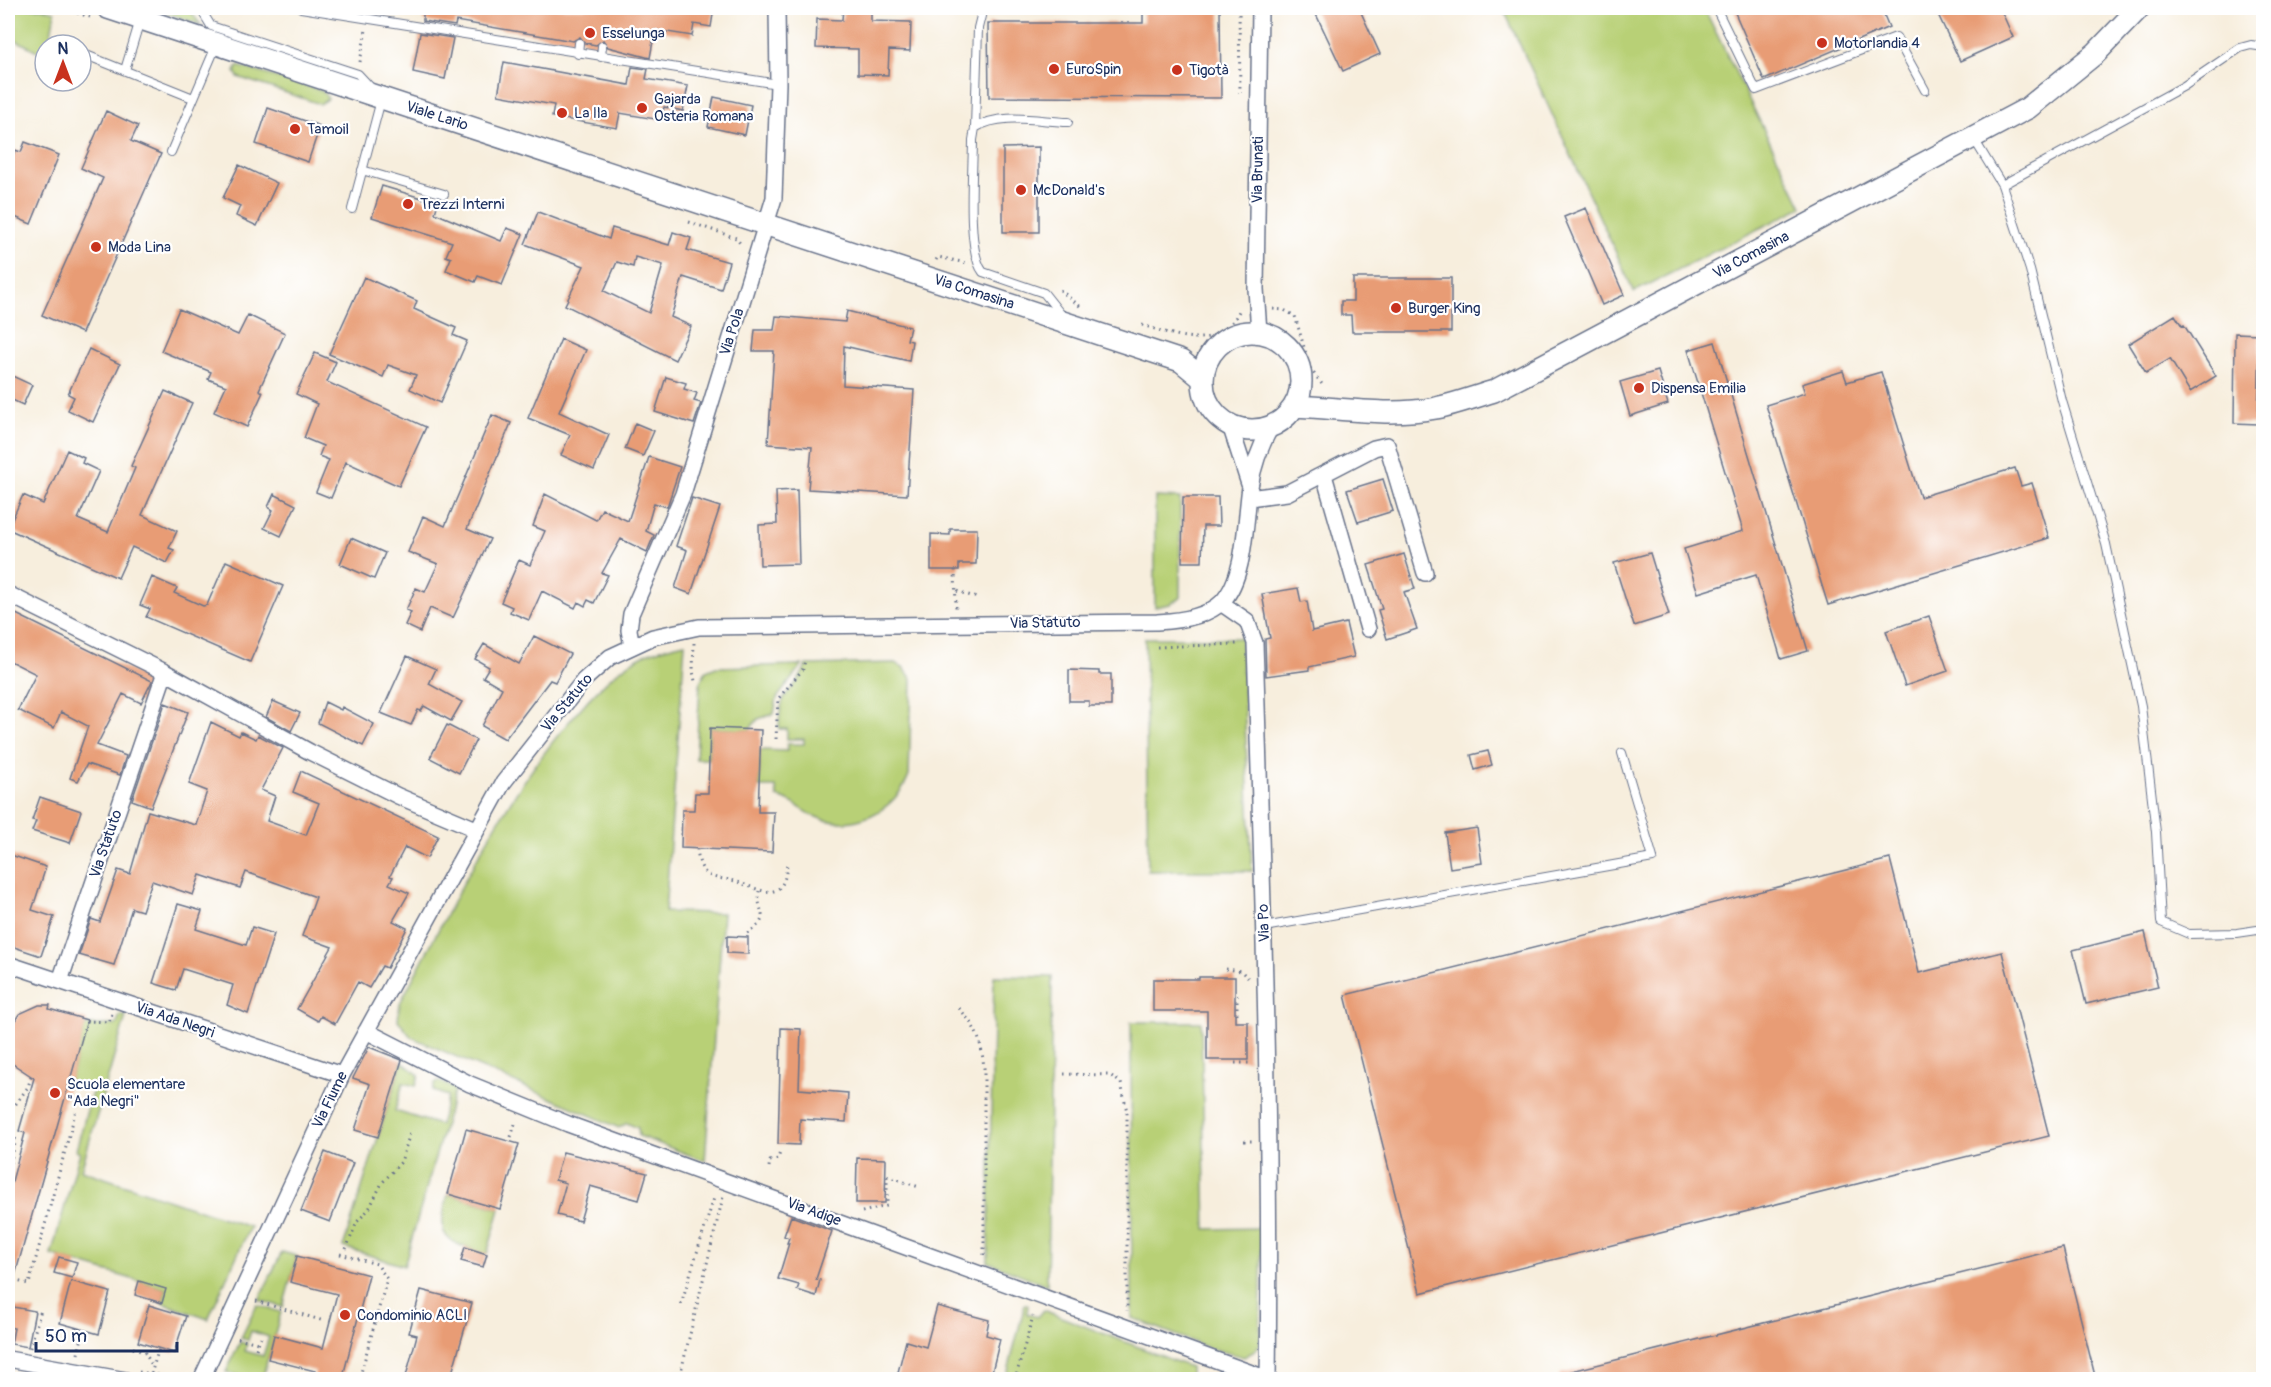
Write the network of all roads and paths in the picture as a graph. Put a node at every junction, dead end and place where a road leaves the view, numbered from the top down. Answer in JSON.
{"nodes":[{"id":1,"x":108,"y":8,"type":"edge"},
{"id":2,"x":200,"y":8,"type":"edge"},
{"id":3,"x":301,"y":8,"type":"edge"},
{"id":4,"x":777,"y":8,"type":"edge"},
{"id":5,"x":983,"y":8,"type":"edge"},
{"id":6,"x":1239,"y":8,"type":"edge"},
{"id":7,"x":1260,"y":8,"type":"edge"},
{"id":8,"x":1716,"y":8,"type":"edge"},
{"id":9,"x":2130,"y":13,"type":"edge"},
{"id":10,"x":140,"y":18,"type":"junction"},
{"id":11,"x":368,"y":19,"type":"junction"},
{"id":12,"x":579,"y":42,"type":"dead end"},
{"id":13,"x":217,"y":44,"type":"junction"},
{"id":14,"x":602,"y":46,"type":"dead end"},
{"id":15,"x":2264,"y":47,"type":"edge"},
{"id":16,"x":578,"y":54,"type":"junction"},
{"id":17,"x":601,"y":57,"type":"junction"},
{"id":18,"x":93,"y":58,"type":"edge"},
{"id":19,"x":125,"y":70,"type":"junction"},
{"id":20,"x":358,"y":74,"type":"junction"},
{"id":21,"x":778,"y":84,"type":"junction"},
{"id":22,"x":1926,"y":90,"type":"dead end"},
{"id":23,"x":193,"y":98,"type":"junction"},
{"id":24,"x":381,"y":98,"type":"junction"},
{"id":25,"x":1240,"y":98,"type":"dead end"},
{"id":26,"x":1068,"y":122,"type":"dead end"},
{"id":27,"x":975,"y":128,"type":"junction"},
{"id":28,"x":1973,"y":137,"type":"junction"},
{"id":29,"x":171,"y":152,"type":"dead end"},
{"id":30,"x":362,"y":170,"type":"junction"},
{"id":31,"x":2002,"y":185,"type":"junction"},
{"id":32,"x":444,"y":194,"type":"dead end"},
{"id":33,"x":352,"y":209,"type":"dead end"},
{"id":34,"x":767,"y":224,"type":"junction"},
{"id":35,"x":978,"y":266,"type":"junction"},
{"id":36,"x":924,"y":276,"type":"junction"},
{"id":37,"x":1052,"y":283,"type":"dead end"},
{"id":38,"x":1083,"y":308,"type":"dead end"},
{"id":39,"x":1258,"y":308,"type":"junction"},
{"id":40,"x":1067,"y":323,"type":"junction"},
{"id":41,"x":1135,"y":323,"type":"dead end"},
{"id":42,"x":1259,"y":332,"type":"junction"},
{"id":43,"x":1214,"y":350,"type":"junction"},
{"id":44,"x":1181,"y":361,"type":"junction"},
{"id":45,"x":1203,"y":379,"type":"junction"},
{"id":46,"x":1298,"y":398,"type":"junction"},
{"id":47,"x":1329,"y":399,"type":"junction"},
{"id":48,"x":1230,"y":425,"type":"junction"},
{"id":49,"x":1271,"y":427,"type":"junction"},
{"id":50,"x":1324,"y":475,"type":"junction"},
{"id":51,"x":1250,"y":492,"type":"junction"},
{"id":52,"x":955,"y":570,"type":"dead end"},
{"id":53,"x":1425,"y":573,"type":"dead end"},
{"id":54,"x":957,"y":591,"type":"junction"},
{"id":55,"x":8,"y":594,"type":"edge"},
{"id":56,"x":977,"y":598,"type":"dead end"},
{"id":57,"x":1221,"y":603,"type":"junction"},
{"id":58,"x":956,"y":609,"type":"dead end"},
{"id":59,"x":1368,"y":629,"type":"dead end"},
{"id":60,"x":694,"y":642,"type":"dead end"},
{"id":61,"x":1241,"y":643,"type":"dead end"},
{"id":62,"x":632,"y":646,"type":"junction"},
{"id":63,"x":1157,"y":647,"type":"dead end"},
{"id":64,"x":805,"y":660,"type":"dead end"},
{"id":65,"x":165,"y":672,"type":"junction"},
{"id":66,"x":695,"y":681,"type":"dead end"},
{"id":67,"x":776,"y":740,"type":"dead end"},
{"id":68,"x":1622,"y":753,"type":"dead end"},
{"id":69,"x":476,"y":829,"type":"junction"},
{"id":70,"x":697,"y":849,"type":"dead end"},
{"id":71,"x":787,"y":862,"type":"dead end"},
{"id":72,"x":759,"y":891,"type":"junction"},
{"id":73,"x":1264,"y":927,"type":"junction"},
{"id":74,"x":2264,"y":929,"type":"edge"},
{"id":75,"x":747,"y":933,"type":"dead end"},
{"id":76,"x":8,"y":964,"type":"edge"},
{"id":77,"x":1226,"y":969,"type":"dead end"},
{"id":78,"x":60,"y":981,"type":"junction"},
{"id":79,"x":1250,"y":988,"type":"dead end"},
{"id":80,"x":1248,"y":995,"type":"dead end"},
{"id":81,"x":960,"y":1008,"type":"dead end"},
{"id":82,"x":112,"y":1012,"type":"dead end"},
{"id":83,"x":1237,"y":1014,"type":"dead end"},
{"id":84,"x":86,"y":1022,"type":"dead end"},
{"id":85,"x":366,"y":1031,"type":"junction"},
{"id":86,"x":1235,"y":1063,"type":"dead end"},
{"id":87,"x":1258,"y":1063,"type":"dead end"},
{"id":88,"x":32,"y":1074,"type":"dead end"},
{"id":89,"x":1064,"y":1074,"type":"dead end"},
{"id":90,"x":342,"y":1076,"type":"junction"},
{"id":91,"x":76,"y":1110,"type":"dead end"},
{"id":92,"x":9,"y":1111,"type":"edge"},
{"id":93,"x":8,"y":1122,"type":"edge"},
{"id":94,"x":8,"y":1129,"type":"edge"},
{"id":95,"x":411,"y":1130,"type":"dead end"},
{"id":96,"x":513,"y":1131,"type":"dead end"},
{"id":97,"x":511,"y":1137,"type":"dead end"},
{"id":98,"x":780,"y":1152,"type":"dead end"},
{"id":99,"x":769,"y":1167,"type":"dead end"},
{"id":100,"x":8,"y":1172,"type":"edge"},
{"id":101,"x":14,"y":1174,"type":"dead end"},
{"id":102,"x":920,"y":1186,"type":"dead end"},
{"id":103,"x":723,"y":1197,"type":"dead end"},
{"id":104,"x":714,"y":1198,"type":"dead end"},
{"id":105,"x":860,"y":1212,"type":"dead end"},
{"id":106,"x":346,"y":1249,"type":"dead end"},
{"id":107,"x":340,"y":1254,"type":"dead end"},
{"id":108,"x":984,"y":1261,"type":"dead end"},
{"id":109,"x":8,"y":1279,"type":"edge"},
{"id":110,"x":254,"y":1301,"type":"dead end"},
{"id":111,"x":681,"y":1304,"type":"dead end"},
{"id":112,"x":41,"y":1310,"type":"dead end"},
{"id":113,"x":1033,"y":1316,"type":"dead end"},
{"id":114,"x":1127,"y":1316,"type":"dead end"},
{"id":115,"x":324,"y":1321,"type":"dead end"},
{"id":116,"x":84,"y":1329,"type":"dead end"},
{"id":117,"x":261,"y":1337,"type":"dead end"},
{"id":118,"x":238,"y":1338,"type":"dead end"},
{"id":119,"x":258,"y":1343,"type":"junction"},
{"id":120,"x":133,"y":1348,"type":"dead end"},
{"id":121,"x":159,"y":1348,"type":"dead end"},
{"id":122,"x":30,"y":1349,"type":"dead end"},
{"id":123,"x":256,"y":1349,"type":"dead end"},
{"id":124,"x":78,"y":1356,"type":"dead end"},
{"id":125,"x":8,"y":1359,"type":"edge"},
{"id":126,"x":153,"y":1367,"type":"junction"},
{"id":127,"x":151,"y":1374,"type":"dead end"},
{"id":128,"x":221,"y":1375,"type":"dead end"},
{"id":129,"x":1268,"y":1379,"type":"edge"},
{"id":130,"x":126,"y":1380,"type":"edge"},
{"id":131,"x":201,"y":1380,"type":"edge"},
{"id":132,"x":237,"y":1380,"type":"edge"},
{"id":133,"x":359,"y":1380,"type":"edge"},
{"id":134,"x":679,"y":1380,"type":"edge"},
{"id":135,"x":1016,"y":1380,"type":"edge"}],
"edges":[{"from":1,"to":10,"type":"main road","name":"Viale Lario"},
{"from":2,"to":20,"type":"lane"},
{"from":3,"to":11,"type":"lane"},
{"from":4,"to":21,"type":"street","name":"Via Pola"},
{"from":5,"to":27,"type":"lane"},
{"from":6,"to":25,"type":"path"},
{"from":7,"to":39,"type":"street","name":"Via Brunati"},
{"from":8,"to":22,"type":"lane"},
{"from":9,"to":28,"type":"main road","name":"Via Comasina"},
{"from":10,"to":13,"type":"main road","name":"Viale Lario"},
{"from":10,"to":19,"type":"lane"},
{"from":11,"to":16,"type":"lane"},
{"from":11,"to":20,"type":"path"},
{"from":12,"to":16,"type":"lane"},
{"from":13,"to":23,"type":"lane"},
{"from":13,"to":24,"type":"main road","name":"Viale Lario"},
{"from":14,"to":17,"type":"lane"},
{"from":15,"to":31,"type":"lane"},
{"from":16,"to":17,"type":"lane"},
{"from":17,"to":21,"type":"lane"},
{"from":18,"to":19,"type":"lane"},
{"from":19,"to":23,"type":"lane"},
{"from":20,"to":24,"type":"lane"},
{"from":21,"to":34,"type":"street","name":"Via Pola"},
{"from":23,"to":29,"type":"lane"},
{"from":24,"to":30,"type":"lane"},
{"from":24,"to":34,"type":"main road","name":"Viale Lario"},
{"from":26,"to":27,"type":"lane"},
{"from":27,"to":35,"type":"lane"},
{"from":28,"to":31,"type":"lane"},
{"from":28,"to":47,"type":"main road","name":"Via Comasina"},
{"from":30,"to":32,"type":"lane"},
{"from":30,"to":33,"type":"lane"},
{"from":31,"to":74,"type":"lane"},
{"from":34,"to":36,"type":"main road","name":"Via Comasina"},
{"from":34,"to":62,"type":"street","name":"Via Pola"},
{"from":35,"to":36,"type":"path"},
{"from":35,"to":40,"type":"lane"},
{"from":36,"to":40,"type":"main road","name":"Via Comasina"},
{"from":37,"to":38,"type":"path"},
{"from":39,"to":41,"type":"path"},
{"from":39,"to":42,"type":"street","name":"Via Brunati"},
{"from":39,"to":47,"type":"path"},
{"from":40,"to":44,"type":"main road","name":"Via Comasina"},
{"from":42,"to":43,"type":"main road"},
{"from":42,"to":46,"type":"main road"},
{"from":43,"to":44,"type":"main road"},
{"from":43,"to":45,"type":"main road"},
{"from":44,"to":45,"type":"main road","name":"Via Comasina"},
{"from":45,"to":48,"type":"main road"},
{"from":46,"to":47,"type":"main road"},
{"from":46,"to":49,"type":"main road"},
{"from":48,"to":49,"type":"main road"},
{"from":48,"to":51,"type":"street"},
{"from":49,"to":51,"type":"street"},
{"from":50,"to":51,"type":"street"},
{"from":50,"to":53,"type":"street"},
{"from":50,"to":59,"type":"street"},
{"from":51,"to":57,"type":"street"},
{"from":52,"to":54,"type":"path"},
{"from":54,"to":56,"type":"path"},
{"from":54,"to":58,"type":"path"},
{"from":55,"to":65,"type":"street"},
{"from":57,"to":62,"type":"street","name":"Via Statuto"},
{"from":57,"to":73,"type":"street","name":"Via Po"},
{"from":60,"to":66,"type":"path"},
{"from":61,"to":63,"type":"path"},
{"from":62,"to":69,"type":"street","name":"Via Statuto"},
{"from":64,"to":67,"type":"path"},
{"from":65,"to":69,"type":"street"},
{"from":65,"to":78,"type":"street","name":"Via Statuto"},
{"from":68,"to":73,"type":"lane"},
{"from":69,"to":85,"type":"street","name":"Via Fiume"},
{"from":70,"to":72,"type":"path"},
{"from":71,"to":72,"type":"path"},
{"from":72,"to":75,"type":"path"},
{"from":73,"to":129,"type":"street","name":"Via Po"},
{"from":76,"to":78,"type":"street","name":"Via Ada Negri"},
{"from":77,"to":79,"type":"path"},
{"from":78,"to":90,"type":"street","name":"Via Ada Negri"},
{"from":80,"to":83,"type":"path"},
{"from":81,"to":108,"type":"path"},
{"from":82,"to":84,"type":"path"},
{"from":85,"to":90,"type":"street","name":"Via Fiume"},
{"from":85,"to":129,"type":"street","name":"Via Adige"},
{"from":86,"to":87,"type":"path"},
{"from":88,"to":92,"type":"path"},
{"from":89,"to":114,"type":"path"},
{"from":90,"to":131,"type":"street","name":"Via Fiume"},
{"from":91,"to":109,"type":"path"},
{"from":92,"to":93,"type":"path"},
{"from":94,"to":100,"type":"path"},
{"from":95,"to":106,"type":"path"},
{"from":96,"to":97,"type":"path"},
{"from":98,"to":99,"type":"path"},
{"from":100,"to":101,"type":"path"},
{"from":102,"to":105,"type":"path"},
{"from":103,"to":134,"type":"path"},
{"from":104,"to":111,"type":"path"},
{"from":107,"to":133,"type":"path"},
{"from":110,"to":115,"type":"path"},
{"from":112,"to":122,"type":"path"},
{"from":113,"to":135,"type":"path"},
{"from":116,"to":124,"type":"path"},
{"from":117,"to":119,"type":"path"},
{"from":118,"to":119,"type":"path"},
{"from":119,"to":123,"type":"path"},
{"from":120,"to":126,"type":"path"},
{"from":121,"to":126,"type":"path"},
{"from":125,"to":130,"type":"street"},
{"from":126,"to":127,"type":"path"},
{"from":128,"to":132,"type":"path"}]}
